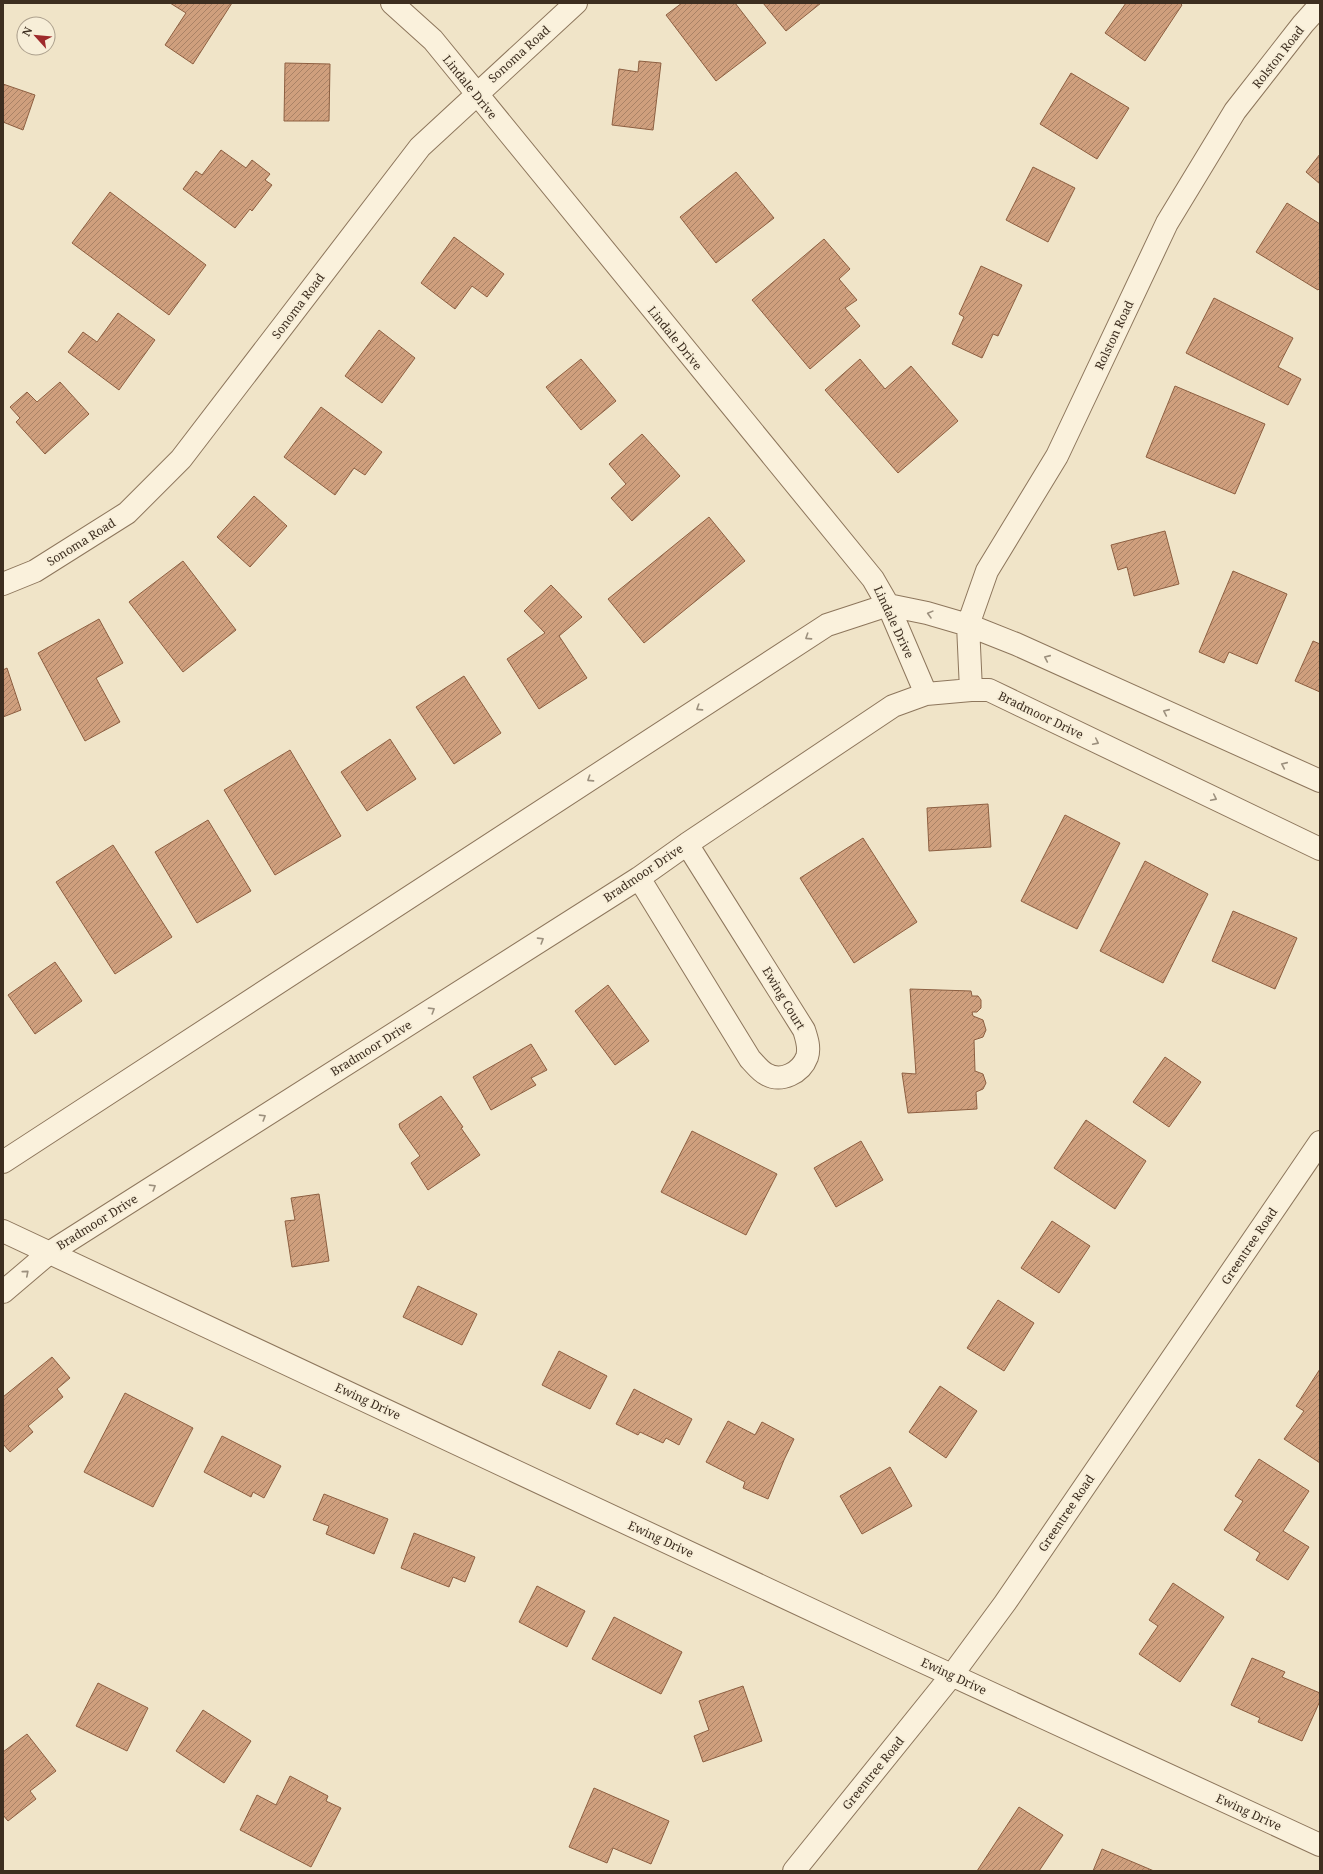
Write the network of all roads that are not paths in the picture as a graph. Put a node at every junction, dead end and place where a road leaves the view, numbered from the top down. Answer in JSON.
{"nodes":[{"id":1,"x":392,"y":3,"type":"edge"},
{"id":2,"x":576,"y":3,"type":"edge"},
{"id":3,"x":1320,"y":5,"type":"edge"},
{"id":4,"x":475,"y":94,"type":"junction"},
{"id":5,"x":3,"y":584,"type":"edge"},
{"id":6,"x":888,"y":605,"type":"junction"},
{"id":7,"x":968,"y":625,"type":"junction"},
{"id":8,"x":971,"y":690,"type":"junction"},
{"id":9,"x":926,"y":694,"type":"junction"},
{"id":10,"x":1320,"y":781,"type":"edge"},
{"id":11,"x":687,"y":844,"type":"junction"},
{"id":12,"x":1320,"y":849,"type":"edge"},
{"id":13,"x":639,"y":878,"type":"junction"},
{"id":14,"x":1320,"y":1142,"type":"edge"},
{"id":15,"x":3,"y":1162,"type":"edge"},
{"id":16,"x":3,"y":1231,"type":"edge"},
{"id":17,"x":49,"y":1253,"type":"junction"},
{"id":18,"x":3,"y":1292,"type":"edge"},
{"id":19,"x":952,"y":1675,"type":"junction"},
{"id":20,"x":1320,"y":1845,"type":"edge"},
{"id":21,"x":794,"y":1871,"type":"edge"}],
"edges":[{"from":1,"to":4,"type":"street","name":"Lindale Drive"},
{"from":2,"to":4,"type":"street","name":"Sonoma Road"},
{"from":3,"to":7,"type":"street","name":"Rolston Road"},
{"from":4,"to":5,"type":"street","name":"Sonoma Road"},
{"from":4,"to":6,"type":"street","name":"Lindale Drive"},
{"from":7,"to":6,"type":"street","one_way":true},
{"from":6,"to":9,"type":"street","name":"Lindale Drive"},
{"from":6,"to":15,"type":"street","one_way":true},
{"from":7,"to":8,"type":"street","name":"Rolston Road"},
{"from":10,"to":7,"type":"street","one_way":true},
{"from":8,"to":9,"type":"street","name":"Bradmoor Drive"},
{"from":8,"to":12,"type":"street","name":"Bradmoor Drive","one_way":true},
{"from":9,"to":11,"type":"street","name":"Bradmoor Drive"},
{"from":11,"to":13,"type":"street","name":"Bradmoor Drive"},
{"from":11,"to":13,"type":"street","name":"Ewing Court"},
{"from":17,"to":13,"type":"street","name":"Bradmoor Drive","one_way":true},
{"from":14,"to":19,"type":"street","name":"Greentree Road"},
{"from":16,"to":17,"type":"street","name":"Ewing Drive"},
{"from":18,"to":17,"type":"street","name":"Bradmoor Drive","one_way":true},
{"from":17,"to":19,"type":"street","name":"Ewing Drive"},
{"from":19,"to":20,"type":"street","name":"Ewing Drive"},
{"from":19,"to":21,"type":"street","name":"Greentree Road"}]}
